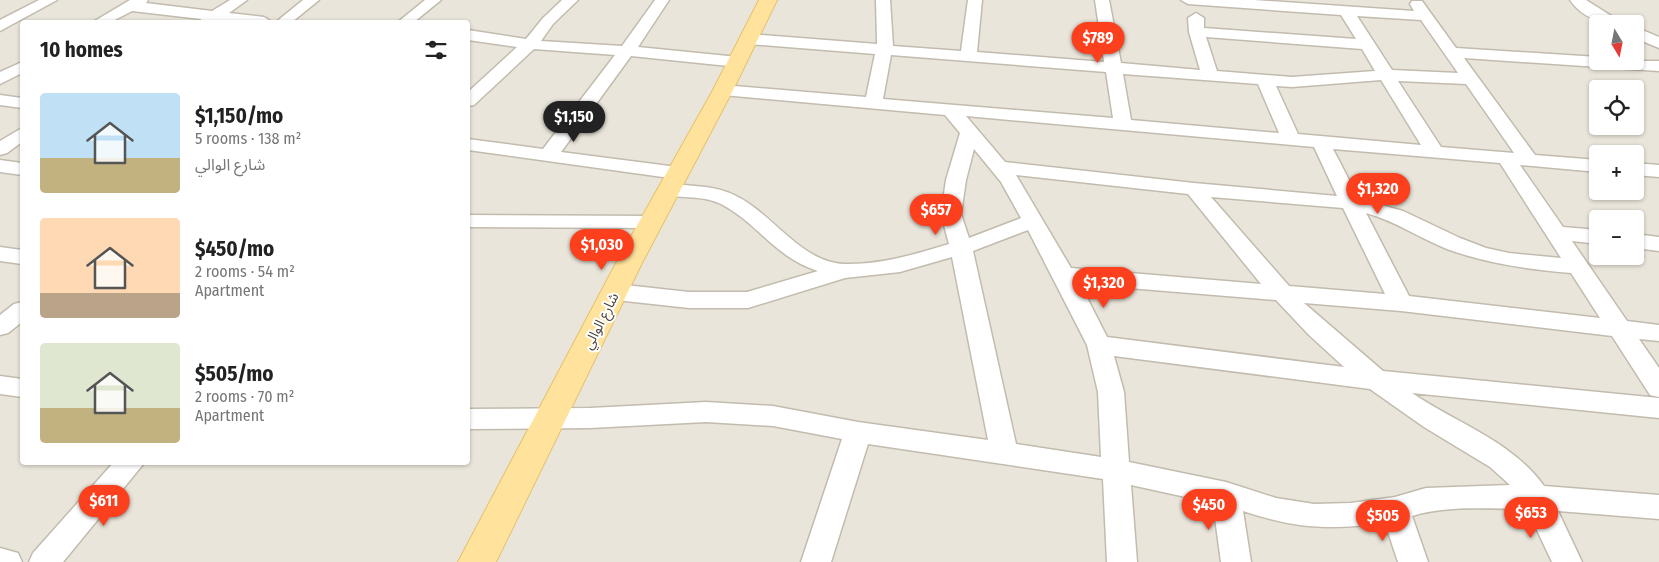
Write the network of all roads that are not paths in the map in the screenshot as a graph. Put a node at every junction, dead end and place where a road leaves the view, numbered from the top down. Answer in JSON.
{"nodes":[{"id":1,"x":50,"y":0,"type":"edge"},
{"id":2,"x":240,"y":0,"type":"edge"},
{"id":3,"x":312,"y":0,"type":"edge"},
{"id":4,"x":434,"y":0,"type":"edge"},
{"id":5,"x":571,"y":0,"type":"edge"},
{"id":6,"x":662,"y":0,"type":"edge"},
{"id":7,"x":768,"y":0,"type":"edge"},
{"id":8,"x":883,"y":0,"type":"edge"},
{"id":9,"x":975,"y":0,"type":"edge"},
{"id":10,"x":1099,"y":0,"type":"edge"},
{"id":11,"x":1188,"y":0,"type":"edge"},
{"id":12,"x":1193,"y":0,"type":"edge"},
{"id":13,"x":1414,"y":0,"type":"edge"},
{"id":14,"x":1577,"y":0,"type":"edge"},
{"id":15,"x":136,"y":3,"type":"edge"},
{"id":16,"x":1346,"y":11,"type":"junction"},
{"id":17,"x":1598,"y":15,"type":"edge"},
{"id":18,"x":1425,"y":16,"type":"junction"},
{"id":19,"x":105,"y":20,"type":"edge"},
{"id":20,"x":211,"y":20,"type":"edge"},
{"id":21,"x":286,"y":20,"type":"edge"},
{"id":22,"x":409,"y":20,"type":"edge"},
{"id":23,"x":0,"y":26,"type":"edge"},
{"id":24,"x":1196,"y":32,"type":"junction"},
{"id":25,"x":470,"y":35,"type":"edge"},
{"id":26,"x":1644,"y":36,"type":"edge"},
{"id":27,"x":531,"y":43,"type":"junction"},
{"id":28,"x":1659,"y":43,"type":"edge"},
{"id":29,"x":1368,"y":45,"type":"junction"},
{"id":30,"x":884,"y":50,"type":"junction"},
{"id":31,"x":627,"y":51,"type":"junction"},
{"id":32,"x":743,"y":51,"type":"junction"},
{"id":33,"x":1450,"y":52,"type":"junction"},
{"id":34,"x":968,"y":57,"type":"junction"},
{"id":35,"x":1659,"y":66,"type":"edge"},
{"id":36,"x":20,"y":68,"type":"edge"},
{"id":37,"x":1114,"y":70,"type":"junction"},
{"id":38,"x":1387,"y":75,"type":"junction"},
{"id":39,"x":1210,"y":76,"type":"junction"},
{"id":40,"x":0,"y":79,"type":"edge"},
{"id":41,"x":1470,"y":79,"type":"junction"},
{"id":42,"x":1265,"y":80,"type":"junction"},
{"id":43,"x":723,"y":90,"type":"junction"},
{"id":44,"x":471,"y":93,"type":"edge"},
{"id":45,"x":0,"y":100,"type":"edge"},
{"id":46,"x":20,"y":103,"type":"edge"},
{"id":47,"x":874,"y":103,"type":"junction"},
{"id":48,"x":950,"y":109,"type":"junction"},
{"id":49,"x":1123,"y":125,"type":"junction"},
{"id":50,"x":970,"y":131,"type":"junction"},
{"id":51,"x":20,"y":135,"type":"edge"},
{"id":52,"x":1292,"y":140,"type":"junction"},
{"id":53,"x":1321,"y":143,"type":"junction"},
{"id":54,"x":470,"y":145,"type":"edge"},
{"id":55,"x":0,"y":149,"type":"edge"},
{"id":56,"x":1435,"y":152,"type":"junction"},
{"id":57,"x":547,"y":157,"type":"junction"},
{"id":58,"x":1506,"y":158,"type":"junction"},
{"id":59,"x":1529,"y":160,"type":"junction"},
{"id":60,"x":1589,"y":165,"type":"edge"},
{"id":61,"x":0,"y":166,"type":"edge"},
{"id":62,"x":1000,"y":167,"type":"junction"},
{"id":63,"x":20,"y":169,"type":"edge"},
{"id":64,"x":1644,"y":170,"type":"edge"},
{"id":65,"x":1659,"y":171,"type":"edge"},
{"id":66,"x":673,"y":181,"type":"junction"},
{"id":67,"x":1194,"y":189,"type":"junction"},
{"id":68,"x":1352,"y":202,"type":"junction"},
{"id":69,"x":470,"y":221,"type":"edge"},
{"id":70,"x":1033,"y":221,"type":"junction"},
{"id":71,"x":650,"y":222,"type":"junction"},
{"id":72,"x":1557,"y":233,"type":"junction"},
{"id":73,"x":1589,"y":236,"type":"edge"},
{"id":74,"x":1644,"y":242,"type":"edge"},
{"id":75,"x":1659,"y":244,"type":"edge"},
{"id":76,"x":961,"y":248,"type":"junction"},
{"id":77,"x":0,"y":254,"type":"edge"},
{"id":78,"x":20,"y":257,"type":"edge"},
{"id":79,"x":1578,"y":267,"type":"junction"},
{"id":80,"x":843,"y":271,"type":"junction"},
{"id":81,"x":1064,"y":275,"type":"junction"},
{"id":82,"x":616,"y":292,"type":"junction"},
{"id":83,"x":1280,"y":292,"type":"junction"},
{"id":84,"x":1401,"y":303,"type":"junction"},
{"id":85,"x":20,"y":312,"type":"edge"},
{"id":86,"x":0,"y":327,"type":"edge"},
{"id":87,"x":1619,"y":329,"type":"junction"},
{"id":88,"x":1659,"y":334,"type":"edge"},
{"id":89,"x":1099,"y":345,"type":"junction"},
{"id":90,"x":1376,"y":380,"type":"junction"},
{"id":91,"x":0,"y":385,"type":"edge"},
{"id":92,"x":20,"y":388,"type":"edge"},
{"id":93,"x":1659,"y":388,"type":"edge"},
{"id":94,"x":1659,"y":408,"type":"edge"},
{"id":95,"x":470,"y":419,"type":"edge"},
{"id":96,"x":550,"y":419,"type":"junction"},
{"id":97,"x":858,"y":432,"type":"junction"},
{"id":98,"x":1004,"y":453,"type":"junction"},
{"id":99,"x":127,"y":465,"type":"edge"},
{"id":100,"x":1115,"y":470,"type":"junction"},
{"id":101,"x":1226,"y":494,"type":"junction"},
{"id":102,"x":1534,"y":497,"type":"junction"},
{"id":103,"x":1659,"y":507,"type":"edge"},
{"id":104,"x":1395,"y":509,"type":"junction"},
{"id":105,"x":0,"y":561,"type":"edge"},
{"id":106,"x":7,"y":562,"type":"edge"},
{"id":107,"x":44,"y":562,"type":"edge"},
{"id":108,"x":477,"y":562,"type":"edge"},
{"id":109,"x":816,"y":562,"type":"edge"},
{"id":110,"x":1122,"y":562,"type":"edge"},
{"id":111,"x":1236,"y":562,"type":"edge"},
{"id":112,"x":1413,"y":562,"type":"edge"},
{"id":113,"x":1567,"y":562,"type":"edge"}],
"edges":[{"from":1,"to":23,"type":"street"},
{"from":2,"to":20,"type":"street"},
{"from":3,"to":21,"type":"street"},
{"from":4,"to":22,"type":"street"},
{"from":5,"to":27,"type":"street"},
{"from":6,"to":31,"type":"street"},
{"from":7,"to":32,"type":"main road","name":"شارع الوالي"},
{"from":8,"to":30,"type":"street"},
{"from":9,"to":34,"type":"street"},
{"from":10,"to":37,"type":"street"},
{"from":11,"to":12,"type":"street"},
{"from":12,"to":16,"type":"street"},
{"from":12,"to":24,"type":"street"},
{"from":13,"to":18,"type":"street"},
{"from":14,"to":17,"type":"street"},
{"from":15,"to":19,"type":"street"},
{"from":15,"to":20,"type":"street"},
{"from":16,"to":18,"type":"street"},
{"from":16,"to":29,"type":"street"},
{"from":18,"to":33,"type":"street"},
{"from":24,"to":29,"type":"street"},
{"from":24,"to":39,"type":"street"},
{"from":25,"to":27,"type":"street"},
{"from":26,"to":28,"type":"street"},
{"from":27,"to":31,"type":"street"},
{"from":27,"to":44,"type":"street"},
{"from":29,"to":38,"type":"street"},
{"from":30,"to":32,"type":"street"},
{"from":30,"to":34,"type":"street"},
{"from":30,"to":47,"type":"street"},
{"from":31,"to":32,"type":"street"},
{"from":31,"to":57,"type":"street"},
{"from":32,"to":43,"type":"main road","name":"شارع الوالي"},
{"from":33,"to":35,"type":"street"},
{"from":33,"to":41,"type":"street"},
{"from":34,"to":37,"type":"street"},
{"from":36,"to":40,"type":"street"},
{"from":37,"to":39,"type":"street"},
{"from":37,"to":49,"type":"street"},
{"from":38,"to":41,"type":"street"},
{"from":38,"to":42,"type":"street"},
{"from":38,"to":56,"type":"street"},
{"from":39,"to":42,"type":"street"},
{"from":41,"to":59,"type":"street"},
{"from":42,"to":52,"type":"street"},
{"from":43,"to":47,"type":"street"},
{"from":43,"to":66,"type":"main road","name":"شارع الوالي"},
{"from":45,"to":46,"type":"street"},
{"from":47,"to":48,"type":"street"},
{"from":48,"to":49,"type":"street"},
{"from":48,"to":50,"type":"street"},
{"from":49,"to":52,"type":"street"},
{"from":50,"to":62,"type":"street"},
{"from":50,"to":76,"type":"street"},
{"from":51,"to":55,"type":"street"},
{"from":52,"to":53,"type":"street"},
{"from":53,"to":56,"type":"street"},
{"from":53,"to":68,"type":"street"},
{"from":54,"to":57,"type":"street"},
{"from":56,"to":58,"type":"street"},
{"from":57,"to":66,"type":"street"},
{"from":58,"to":59,"type":"street"},
{"from":58,"to":72,"type":"street"},
{"from":59,"to":60,"type":"street"},
{"from":61,"to":63,"type":"street"},
{"from":62,"to":67,"type":"street"},
{"from":62,"to":70,"type":"street"},
{"from":64,"to":65,"type":"street"},
{"from":66,"to":71,"type":"main road","name":"شارع الوالي"},
{"from":66,"to":80,"type":"street"},
{"from":67,"to":68,"type":"street"},
{"from":67,"to":83,"type":"street"},
{"from":68,"to":79,"type":"street"},
{"from":68,"to":84,"type":"street"},
{"from":69,"to":71,"type":"street"},
{"from":70,"to":76,"type":"street"},
{"from":70,"to":81,"type":"street"},
{"from":71,"to":82,"type":"main road","name":"شارع الوالي"},
{"from":72,"to":73,"type":"street"},
{"from":72,"to":79,"type":"street"},
{"from":74,"to":75,"type":"street"},
{"from":76,"to":80,"type":"street"},
{"from":76,"to":98,"type":"street"},
{"from":77,"to":78,"type":"street"},
{"from":79,"to":87,"type":"street"},
{"from":80,"to":82,"type":"street"},
{"from":81,"to":83,"type":"street"},
{"from":81,"to":89,"type":"street"},
{"from":82,"to":96,"type":"main road","name":"شارع الوالي"},
{"from":83,"to":84,"type":"street"},
{"from":83,"to":90,"type":"street"},
{"from":84,"to":87,"type":"street"},
{"from":85,"to":86,"type":"street"},
{"from":87,"to":88,"type":"street"},
{"from":87,"to":93,"type":"street"},
{"from":89,"to":90,"type":"street"},
{"from":89,"to":100,"type":"street"},
{"from":90,"to":94,"type":"street"},
{"from":90,"to":102,"type":"street"},
{"from":91,"to":92,"type":"street"},
{"from":95,"to":96,"type":"street"},
{"from":96,"to":97,"type":"street"},
{"from":96,"to":108,"type":"main road","name":"شارع الوالي"},
{"from":97,"to":98,"type":"street"},
{"from":97,"to":109,"type":"street"},
{"from":98,"to":100,"type":"street"},
{"from":99,"to":107,"type":"street"},
{"from":100,"to":101,"type":"street"},
{"from":100,"to":110,"type":"street"},
{"from":101,"to":104,"type":"street"},
{"from":101,"to":111,"type":"street"},
{"from":102,"to":103,"type":"street"},
{"from":102,"to":104,"type":"street"},
{"from":102,"to":113,"type":"street"},
{"from":104,"to":112,"type":"street"},
{"from":105,"to":106,"type":"street"}]}
